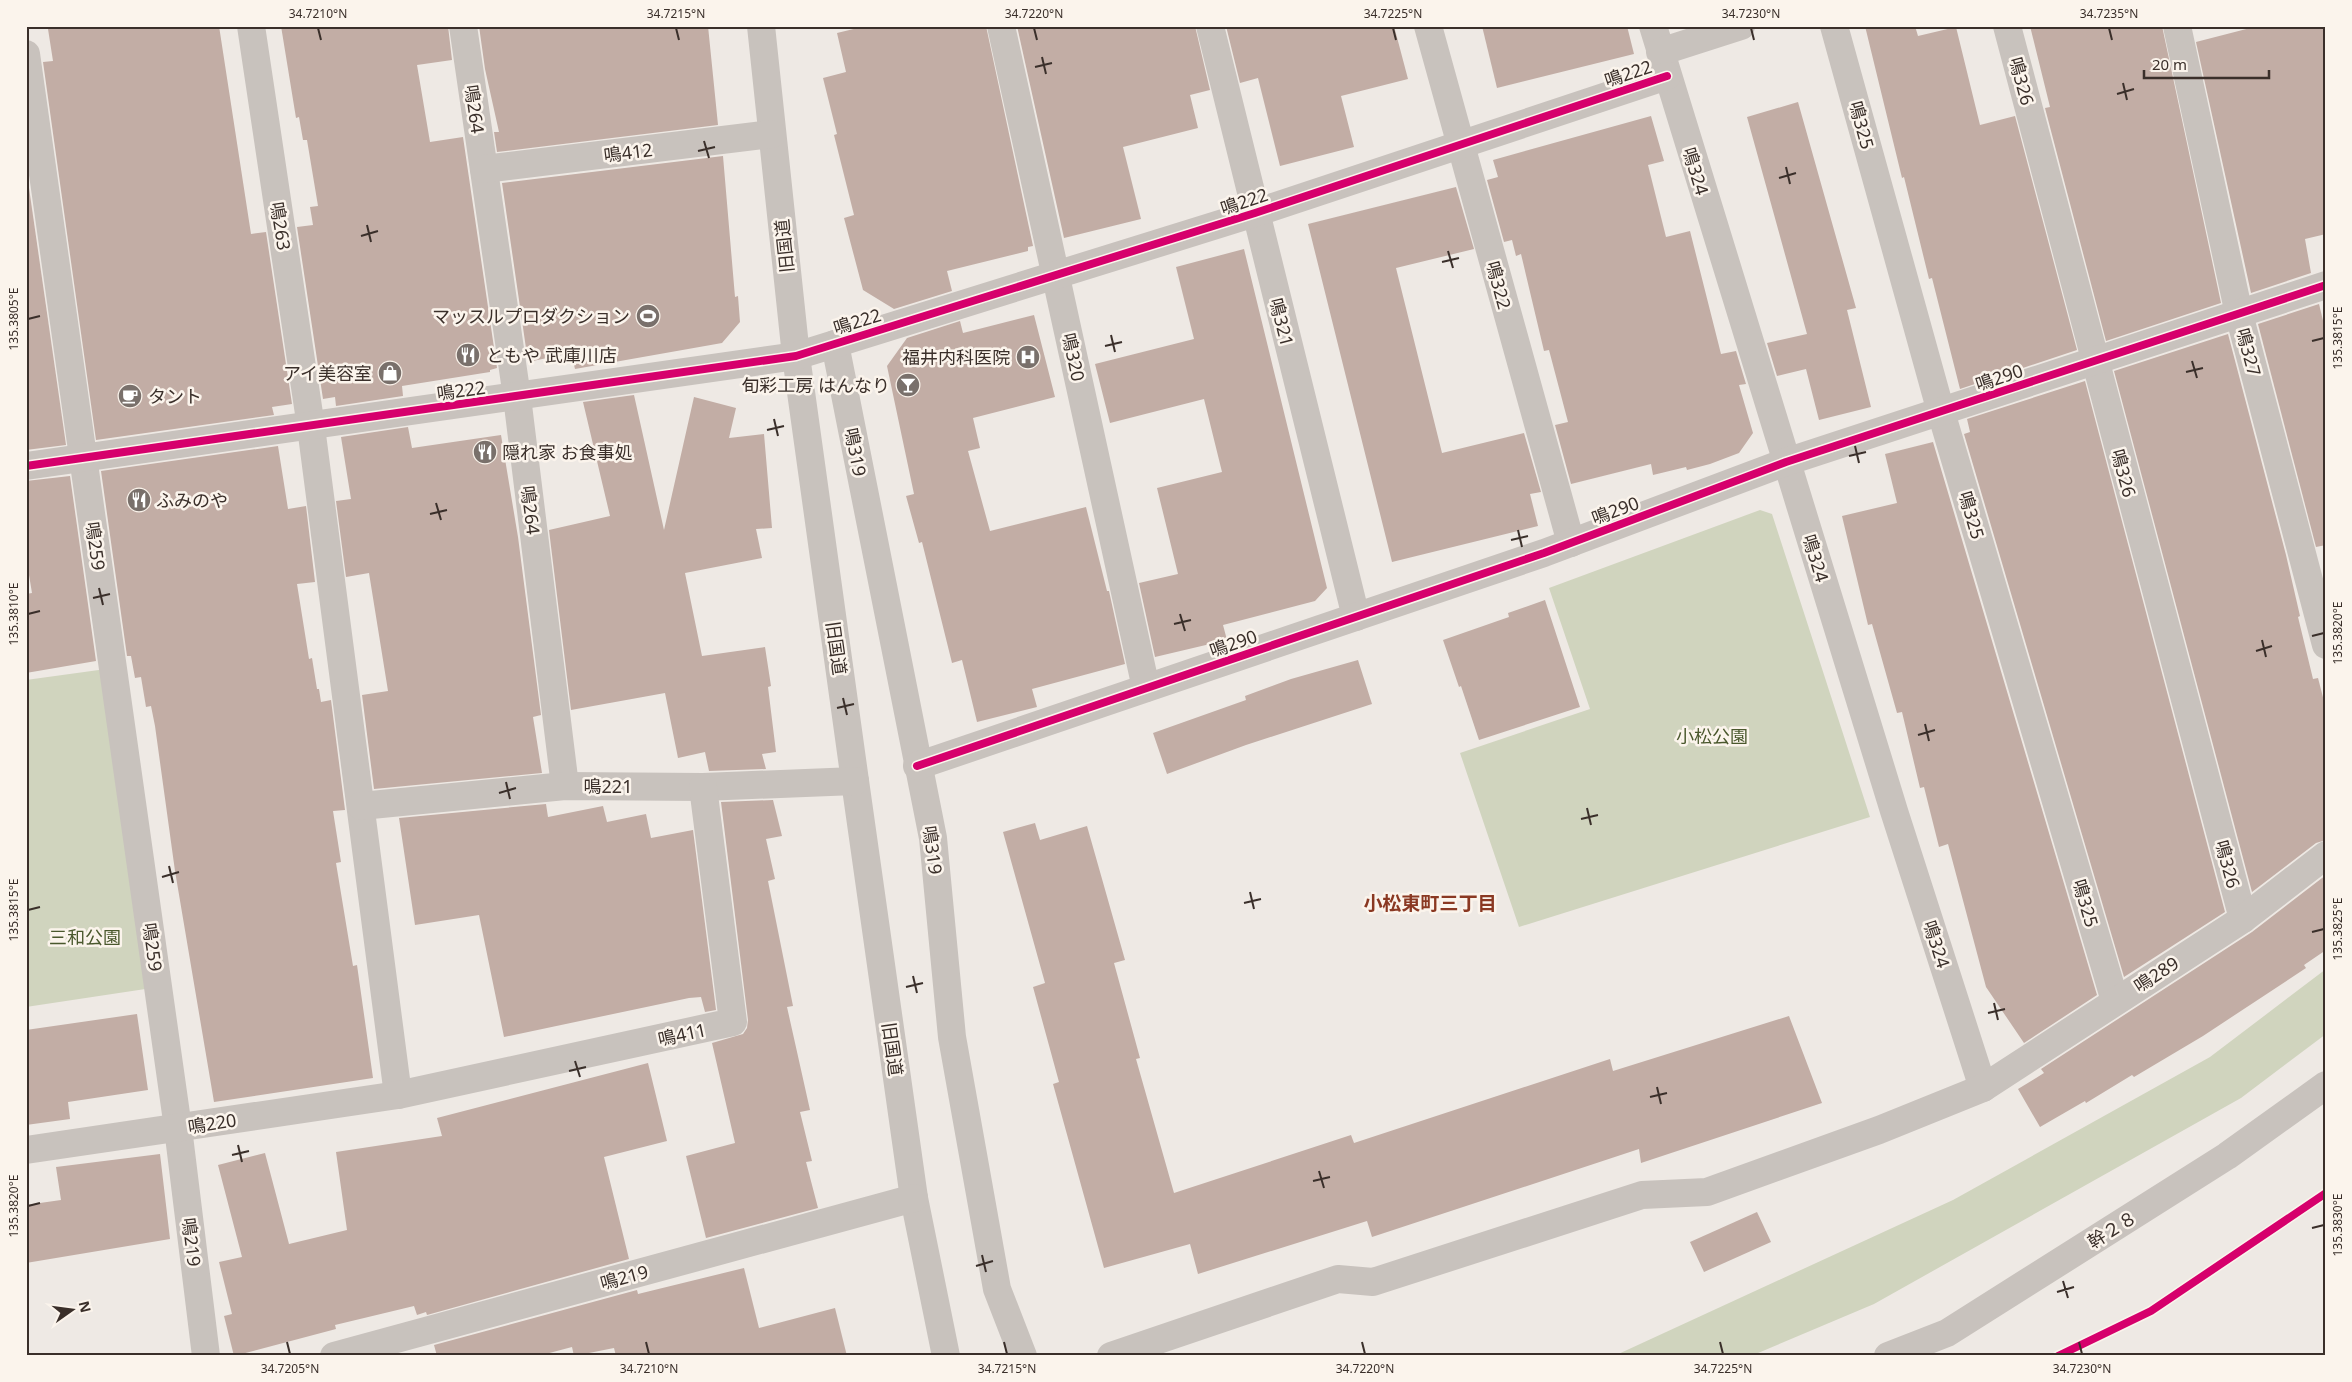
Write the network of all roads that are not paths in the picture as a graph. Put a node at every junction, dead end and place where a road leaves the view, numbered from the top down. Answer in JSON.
{"nodes":[{"id":1,"x":251,"y":26,"type":"edge"},
{"id":2,"x":462,"y":26,"type":"edge"},
{"id":3,"x":760,"y":26,"type":"edge"},
{"id":4,"x":1001,"y":26,"type":"edge"},
{"id":5,"x":1210,"y":26,"type":"edge"},
{"id":6,"x":1428,"y":26,"type":"edge"},
{"id":7,"x":1653,"y":26,"type":"edge"},
{"id":8,"x":1741,"y":26,"type":"edge"},
{"id":9,"x":1834,"y":26,"type":"edge"},
{"id":10,"x":2007,"y":26,"type":"edge"},
{"id":11,"x":2177,"y":26,"type":"edge"},
{"id":12,"x":26,"y":54,"type":"edge"},
{"id":13,"x":1664,"y":64,"type":"junction"},
{"id":14,"x":772,"y":134,"type":"junction"},
{"id":15,"x":1460,"y":145,"type":"junction"},
{"id":16,"x":484,"y":169,"type":"junction"},
{"id":17,"x":1255,"y":213,"type":"junction"},
{"id":18,"x":1056,"y":275,"type":"junction"},
{"id":19,"x":2326,"y":286,"type":"edge"},
{"id":20,"x":2239,"y":314,"type":"junction"},
{"id":21,"x":835,"y":344,"type":"junction"},
{"id":22,"x":796,"y":356,"type":"junction"},
{"id":23,"x":2095,"y":362,"type":"junction"},
{"id":24,"x":516,"y":397,"type":"junction"},
{"id":25,"x":1941,"y":412,"type":"junction"},
{"id":26,"x":311,"y":427,"type":"junction"},
{"id":27,"x":84,"y":458,"type":"junction"},
{"id":28,"x":1786,"y":462,"type":"junction"},
{"id":29,"x":26,"y":466,"type":"edge"},
{"id":30,"x":1570,"y":543,"type":"junction"},
{"id":31,"x":1356,"y":617,"type":"junction"},
{"id":32,"x":2326,"y":645,"type":"edge"},
{"id":33,"x":1146,"y":688,"type":"junction"},
{"id":34,"x":917,"y":766,"type":"junction"},
{"id":35,"x":855,"y":781,"type":"junction"},
{"id":36,"x":565,"y":786,"type":"junction"},
{"id":37,"x":703,"y":787,"type":"junction"},
{"id":38,"x":361,"y":806,"type":"junction"},
{"id":39,"x":2326,"y":855,"type":"edge"},
{"id":40,"x":2243,"y":919,"type":"junction"},
{"id":41,"x":2115,"y":1001,"type":"junction"},
{"id":42,"x":2326,"y":1085,"type":"edge"},
{"id":43,"x":1983,"y":1088,"type":"junction"},
{"id":44,"x":398,"y":1095,"type":"junction"},
{"id":45,"x":178,"y":1128,"type":"junction"},
{"id":46,"x":26,"y":1150,"type":"edge"},
{"id":47,"x":914,"y":1198,"type":"junction"},
{"id":48,"x":206,"y":1356,"type":"edge"},
{"id":49,"x":334,"y":1356,"type":"edge"},
{"id":50,"x":946,"y":1356,"type":"edge"},
{"id":51,"x":1023,"y":1356,"type":"edge"},
{"id":52,"x":1110,"y":1356,"type":"edge"},
{"id":53,"x":1888,"y":1356,"type":"edge"}],
"edges":[{"from":1,"to":26,"type":"street","name":"鳴263"},
{"from":2,"to":16,"type":"street","name":"鳴264"},
{"from":3,"to":14,"type":"street","name":"旧国道"},
{"from":4,"to":18,"type":"street","name":"鳴320"},
{"from":5,"to":17,"type":"street","name":"鳴321"},
{"from":6,"to":15,"type":"street","name":"鳴322"},
{"from":7,"to":13,"type":"street","name":"鳴324"},
{"from":8,"to":13,"type":"street","name":"鳴222"},
{"from":9,"to":25,"type":"street","name":"鳴325"},
{"from":10,"to":23,"type":"street","name":"鳴326"},
{"from":11,"to":20,"type":"street","name":"鳴327"},
{"from":12,"to":27,"type":"street","name":"鳴259"},
{"from":13,"to":15,"type":"street","name":"鳴222"},
{"from":13,"to":28,"type":"street","name":"鳴324"},
{"from":14,"to":16,"type":"street","name":"鳴412"},
{"from":14,"to":22,"type":"street","name":"旧国道"},
{"from":15,"to":17,"type":"street","name":"鳴222"},
{"from":15,"to":30,"type":"street","name":"鳴322"},
{"from":16,"to":24,"type":"street","name":"鳴264"},
{"from":17,"to":18,"type":"street","name":"鳴222"},
{"from":17,"to":31,"type":"street","name":"鳴321"},
{"from":18,"to":21,"type":"street","name":"鳴222"},
{"from":18,"to":33,"type":"street","name":"鳴320"},
{"from":19,"to":20,"type":"street","name":"鳴290"},
{"from":20,"to":23,"type":"street","name":"鳴290"},
{"from":20,"to":32,"type":"street","name":"鳴327"},
{"from":21,"to":22,"type":"street","name":"鳴222"},
{"from":21,"to":34,"type":"street","name":"鳴319"},
{"from":22,"to":24,"type":"street","name":"鳴222"},
{"from":22,"to":35,"type":"street","name":"旧国道"},
{"from":23,"to":25,"type":"street","name":"鳴290"},
{"from":23,"to":40,"type":"street","name":"鳴326"},
{"from":24,"to":26,"type":"street","name":"鳴222"},
{"from":24,"to":36,"type":"street","name":"鳴264"},
{"from":25,"to":28,"type":"street","name":"鳴290"},
{"from":25,"to":41,"type":"street","name":"鳴325"},
{"from":26,"to":27,"type":"street","name":"鳴222"},
{"from":26,"to":38,"type":"street","name":"鳴263"},
{"from":27,"to":29,"type":"street","name":"鳴222"},
{"from":27,"to":45,"type":"street","name":"鳴259"},
{"from":28,"to":30,"type":"street","name":"鳴290"},
{"from":28,"to":43,"type":"street","name":"鳴324"},
{"from":30,"to":31,"type":"street","name":"鳴290"},
{"from":31,"to":33,"type":"street","name":"鳴290"},
{"from":33,"to":34,"type":"street","name":"鳴290"},
{"from":34,"to":51,"type":"street","name":"鳴319"},
{"from":35,"to":37,"type":"street","name":"鳴221"},
{"from":35,"to":47,"type":"street","name":"旧国道"},
{"from":36,"to":37,"type":"street","name":"鳴221"},
{"from":36,"to":38,"type":"street","name":"鳴221"},
{"from":37,"to":44,"type":"street","name":"鳴411"},
{"from":38,"to":44,"type":"street","name":"鳴263"},
{"from":39,"to":40,"type":"street","name":"鳴289"},
{"from":40,"to":41,"type":"street","name":"鳴289"},
{"from":41,"to":43,"type":"street","name":"鳴289"},
{"from":42,"to":53,"type":"street","name":"幹２８"},
{"from":43,"to":52,"type":"street","name":"鳴289"},
{"from":44,"to":45,"type":"street","name":"鳴220"},
{"from":45,"to":46,"type":"street","name":"鳴220"},
{"from":45,"to":48,"type":"street","name":"鳴219"},
{"from":47,"to":49,"type":"street","name":"鳴219"},
{"from":47,"to":50,"type":"street","name":"旧国道"}]}
